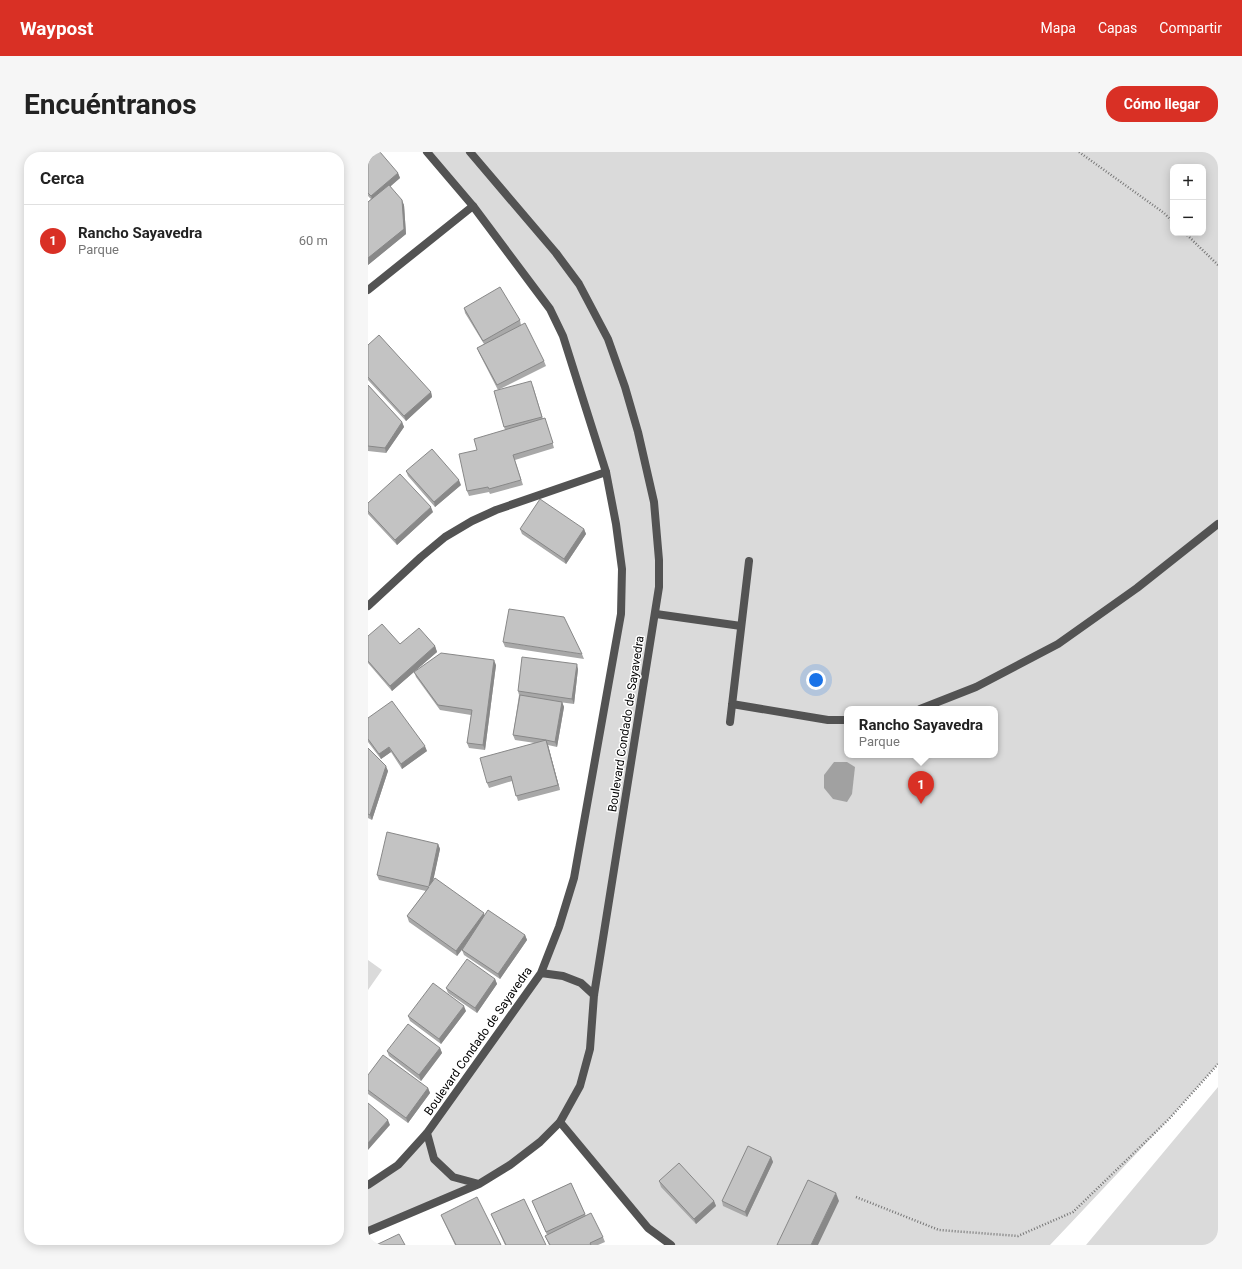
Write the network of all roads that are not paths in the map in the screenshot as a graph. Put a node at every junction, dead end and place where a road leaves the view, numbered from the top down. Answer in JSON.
{"nodes":[{"id":1,"x":427,"y":152,"type":"edge"},
{"id":2,"x":470,"y":152,"type":"edge"},
{"id":3,"x":473,"y":206,"type":"junction"},
{"id":4,"x":368,"y":290,"type":"edge"},
{"id":5,"x":606,"y":472,"type":"junction"},
{"id":6,"x":1218,"y":524,"type":"edge"},
{"id":7,"x":749,"y":561,"type":"dead end"},
{"id":8,"x":368,"y":606,"type":"edge"},
{"id":9,"x":656,"y":614,"type":"junction"},
{"id":10,"x":741,"y":626,"type":"junction"},
{"id":11,"x":732,"y":704,"type":"junction"},
{"id":12,"x":928,"y":706,"type":"edge"},
{"id":13,"x":844,"y":720,"type":"edge"},
{"id":14,"x":730,"y":722,"type":"dead end"},
{"id":15,"x":541,"y":973,"type":"junction"},
{"id":16,"x":594,"y":995,"type":"junction"},
{"id":17,"x":560,"y":1122,"type":"junction"},
{"id":18,"x":427,"y":1133,"type":"junction"},
{"id":19,"x":479,"y":1184,"type":"junction"},
{"id":20,"x":368,"y":1185,"type":"edge"},
{"id":21,"x":368,"y":1231,"type":"edge"},
{"id":22,"x":672,"y":1245,"type":"edge"}],
"edges":[{"from":1,"to":3,"type":"street","name":"Boulevard Condado de Sayavedra"},
{"from":2,"to":9,"type":"street","name":"Boulevard Condado de Sayavedra"},
{"from":3,"to":4,"type":"street"},
{"from":3,"to":5,"type":"street","name":"Boulevard Condado de Sayavedra"},
{"from":5,"to":8,"type":"street"},
{"from":5,"to":15,"type":"street","name":"Boulevard Condado de Sayavedra"},
{"from":6,"to":12,"type":"street"},
{"from":7,"to":10,"type":"street"},
{"from":9,"to":10,"type":"street"},
{"from":9,"to":16,"type":"street","name":"Boulevard Condado de Sayavedra"},
{"from":10,"to":11,"type":"street"},
{"from":11,"to":13,"type":"street"},
{"from":11,"to":14,"type":"street"},
{"from":15,"to":16,"type":"street"},
{"from":15,"to":18,"type":"street","name":"Boulevard Condado de Sayavedra"},
{"from":16,"to":17,"type":"street","name":"Boulevard Condado de Sayavedra"},
{"from":17,"to":19,"type":"street","name":"Boulevard Condado de Sayavedra"},
{"from":17,"to":22,"type":"street"},
{"from":18,"to":19,"type":"street"},
{"from":18,"to":20,"type":"street","name":"Boulevard Condado de Sayavedra"},
{"from":19,"to":21,"type":"street","name":"Boulevard Condado de Sayavedra"}]}
